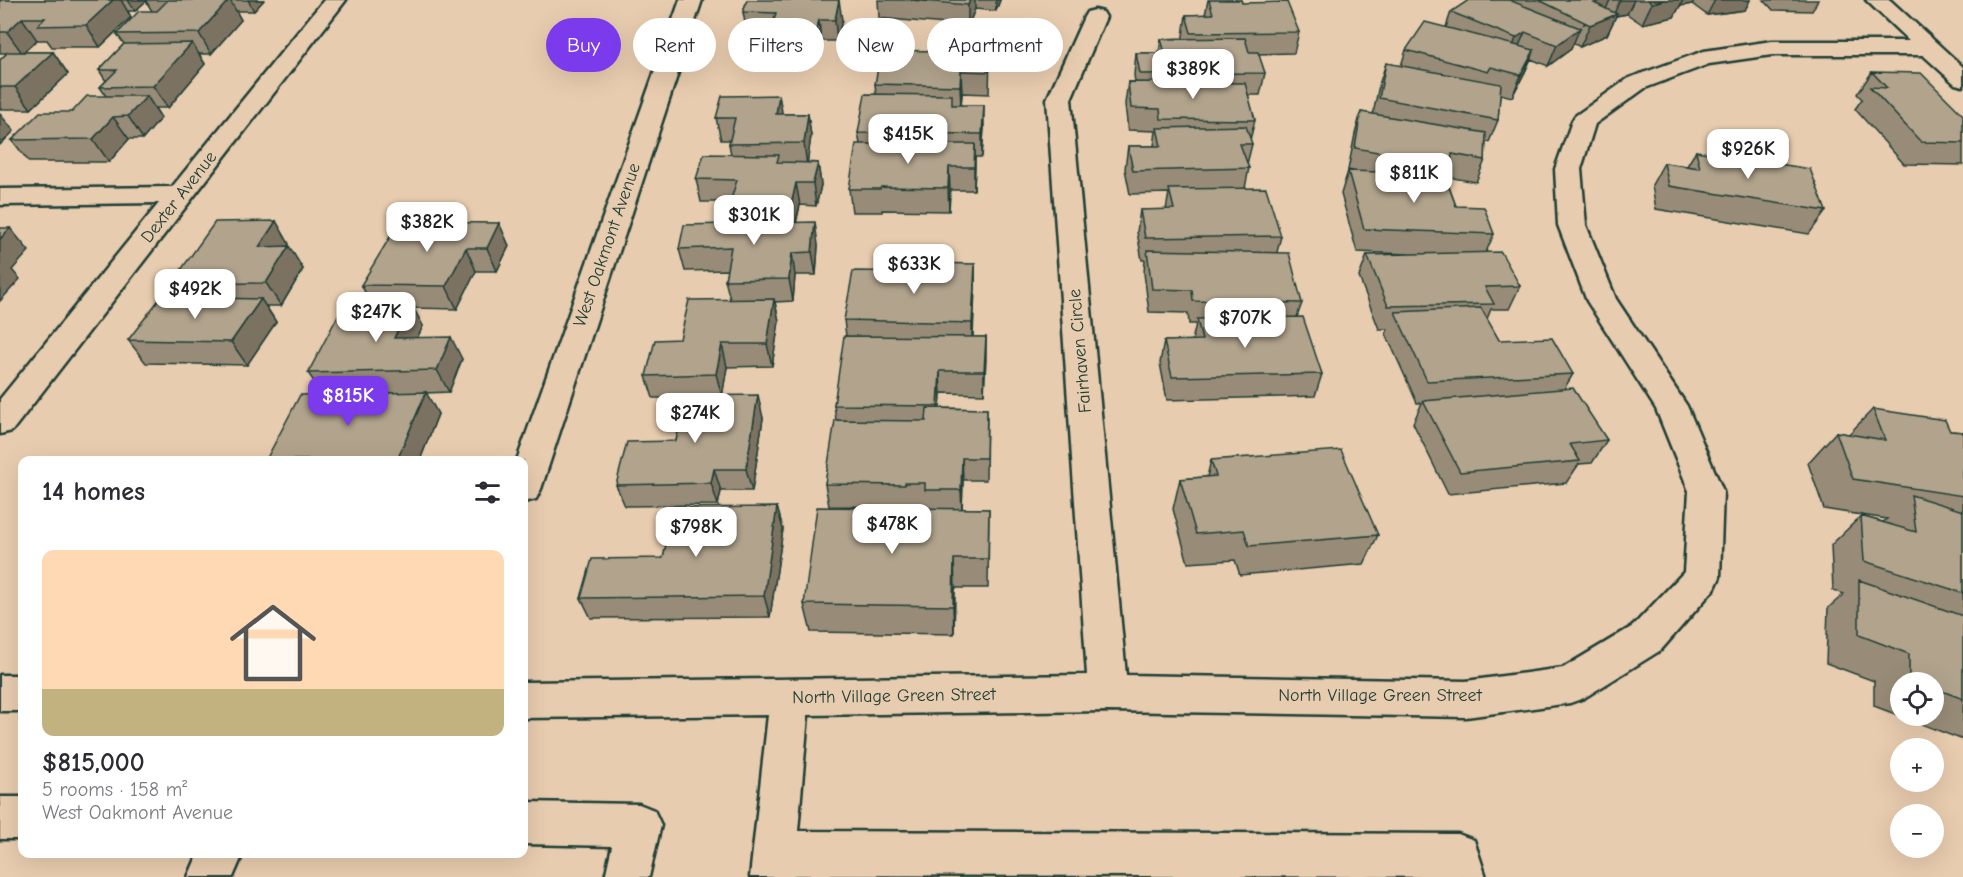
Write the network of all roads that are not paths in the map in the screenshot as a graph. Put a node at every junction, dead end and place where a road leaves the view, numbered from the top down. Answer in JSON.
{"nodes":[{"id":1,"x":335,"y":0,"type":"edge"},
{"id":2,"x":691,"y":0,"type":"edge"},
{"id":3,"x":1877,"y":0,"type":"edge"},
{"id":4,"x":1095,"y":16,"type":"dead end"},
{"id":5,"x":1929,"y":48,"type":"junction"},
{"id":6,"x":1963,"y":79,"type":"edge"},
{"id":7,"x":180,"y":195,"type":"junction"},
{"id":8,"x":0,"y":197,"type":"edge"},
{"id":9,"x":0,"y":422,"type":"edge"},
{"id":10,"x":528,"y":477,"type":"edge"},
{"id":11,"x":0,"y":693,"type":"edge"},
{"id":12,"x":18,"y":693,"type":"edge"},
{"id":13,"x":1108,"y":693,"type":"junction"},
{"id":14,"x":790,"y":697,"type":"junction"},
{"id":15,"x":528,"y":700,"type":"edge"},
{"id":16,"x":0,"y":818,"type":"edge"},
{"id":17,"x":18,"y":819,"type":"edge"},
{"id":18,"x":528,"y":823,"type":"edge"},
{"id":19,"x":219,"y":858,"type":"edge"},
{"id":20,"x":773,"y":865,"type":"edge"},
{"id":21,"x":1298,"y":866,"type":"edge"},
{"id":22,"x":210,"y":877,"type":"edge"},
{"id":23,"x":627,"y":877,"type":"edge"},
{"id":24,"x":1464,"y":877,"type":"edge"}],
"edges":[{"from":1,"to":7,"type":"street","name":"Dexter Avenue"},
{"from":2,"to":10,"type":"street","name":"West Oakmont Avenue"},
{"from":3,"to":5,"type":"street"},
{"from":4,"to":13,"type":"street","name":"Fairhaven Circle"},
{"from":5,"to":6,"type":"street"},
{"from":5,"to":13,"type":"street","name":"North Village Green Street"},
{"from":7,"to":8,"type":"street"},
{"from":7,"to":9,"type":"street","name":"Dexter Avenue"},
{"from":11,"to":12,"type":"street"},
{"from":13,"to":14,"type":"street","name":"North Village Green Street"},
{"from":14,"to":15,"type":"street","name":"North Village Green Street"},
{"from":14,"to":20,"type":"street"},
{"from":16,"to":17,"type":"street"},
{"from":18,"to":23,"type":"street"},
{"from":19,"to":22,"type":"street"},
{"from":20,"to":21,"type":"street"},
{"from":21,"to":24,"type":"street"}]}
